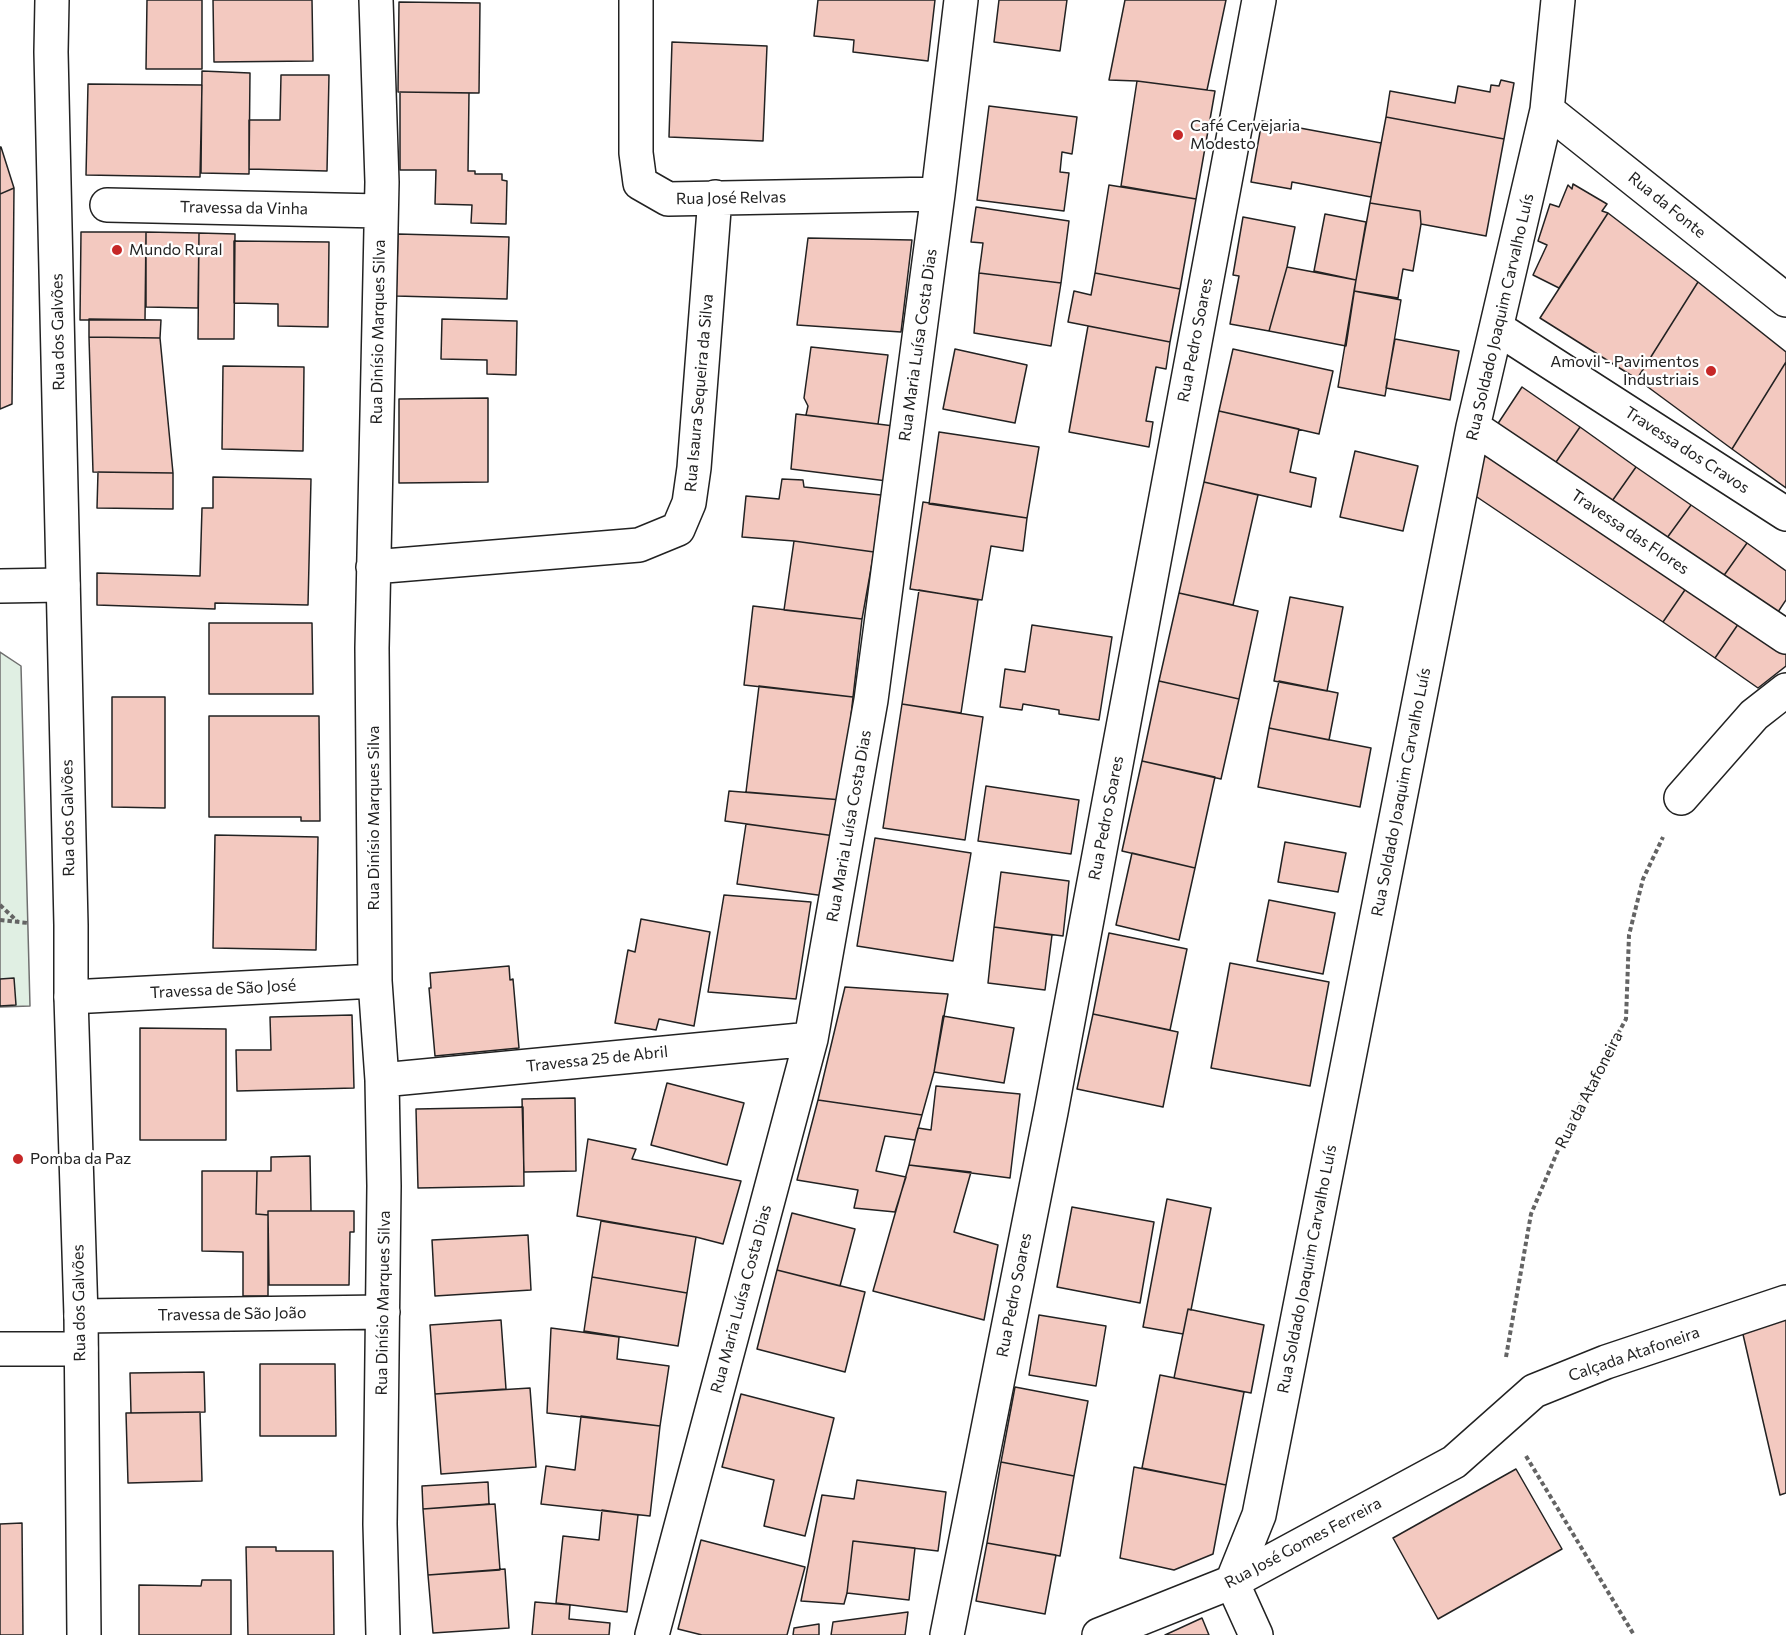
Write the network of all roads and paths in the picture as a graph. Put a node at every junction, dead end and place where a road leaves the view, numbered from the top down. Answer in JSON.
{"nodes":[{"id":1,"x":52,"y":0,"type":"edge"},
{"id":2,"x":375,"y":0,"type":"edge"},
{"id":3,"x":636,"y":0,"type":"edge"},
{"id":4,"x":961,"y":0,"type":"edge"},
{"id":5,"x":1259,"y":0,"type":"edge"},
{"id":6,"x":1558,"y":0,"type":"edge"},
{"id":7,"x":1547,"y":110,"type":"junction"},
{"id":8,"x":938,"y":194,"type":"junction"},
{"id":9,"x":715,"y":197,"type":"junction"},
{"id":10,"x":107,"y":205,"type":"dead end"},
{"id":11,"x":380,"y":211,"type":"junction"},
{"id":12,"x":1786,"y":300,"type":"edge"},
{"id":13,"x":1497,"y":328,"type":"junction"},
{"id":14,"x":1473,"y":427,"type":"junction"},
{"id":15,"x":1786,"y":514,"type":"edge"},
{"id":16,"x":373,"y":567,"type":"junction"},
{"id":17,"x":63,"y":585,"type":"junction"},
{"id":18,"x":0,"y":586,"type":"edge"},
{"id":19,"x":1786,"y":637,"type":"edge"},
{"id":20,"x":1786,"y":690,"type":"edge"},
{"id":21,"x":1681,"y":798,"type":"joint"},
{"id":22,"x":0,"y":906,"type":"edge"},
{"id":23,"x":19,"y":922,"type":"dead end"},
{"id":24,"x":375,"y":981,"type":"junction"},
{"id":25,"x":71,"y":997,"type":"junction"},
{"id":26,"x":811,"y":1039,"type":"junction"},
{"id":27,"x":382,"y":1080,"type":"junction"},
{"id":28,"x":1786,"y":1302,"type":"edge"},
{"id":29,"x":383,"y":1312,"type":"junction"},
{"id":30,"x":81,"y":1316,"type":"junction"},
{"id":31,"x":0,"y":1349,"type":"edge"},
{"id":32,"x":81,"y":1349,"type":"junction"},
{"id":33,"x":1505,"y":1360,"type":"dead end"},
{"id":34,"x":1498,"y":1423,"type":"junction"},
{"id":35,"x":1232,"y":1582,"type":"junction"},
{"id":36,"x":84,"y":1635,"type":"edge"},
{"id":37,"x":383,"y":1635,"type":"edge"},
{"id":38,"x":652,"y":1635,"type":"edge"},
{"id":39,"x":947,"y":1635,"type":"edge"},
{"id":40,"x":1099,"y":1635,"type":"edge"},
{"id":41,"x":1256,"y":1635,"type":"edge"},
{"id":42,"x":1634,"y":1635,"type":"edge"}],
"edges":[{"from":1,"to":17,"type":"street","name":"Rua dos Galvões"},
{"from":2,"to":11,"type":"street","name":"Rua Dinísio Marques Silva"},
{"from":3,"to":9,"type":"street","name":"Rua José Relvas"},
{"from":4,"to":8,"type":"street","name":"Rua Maria Luísa Costa Dias"},
{"from":5,"to":39,"type":"street","name":"Rua Pedro Soares"},
{"from":6,"to":7,"type":"street","name":"Rua Soldado Joaquim Carvalho Luís"},
{"from":7,"to":12,"type":"street","name":"Rua da Fonte"},
{"from":7,"to":13,"type":"street","name":"Rua Soldado Joaquim Carvalho Luís"},
{"from":8,"to":9,"type":"street","name":"Rua José Relvas"},
{"from":8,"to":26,"type":"street","name":"Rua Maria Luísa Costa Dias"},
{"from":9,"to":16,"type":"street","name":"Rua Isaura Sequeira da Silva"},
{"from":10,"to":11,"type":"street","name":"Travessa da Vinha"},
{"from":11,"to":16,"type":"street","name":"Rua Dinísio Marques Silva"},
{"from":13,"to":14,"type":"street","name":"Rua Soldado Joaquim Carvalho Luís"},
{"from":13,"to":15,"type":"street","name":"Travessa dos Cravos"},
{"from":14,"to":19,"type":"street","name":"Travessa das Flores"},
{"from":14,"to":35,"type":"street","name":"Rua Soldado Joaquim Carvalho Luís"},
{"from":16,"to":24,"type":"street","name":"Rua Dinísio Marques Silva"},
{"from":17,"to":18,"type":"street"},
{"from":17,"to":25,"type":"street","name":"Rua dos Galvões"},
{"from":20,"to":21,"type":"street"},
{"from":21,"to":33,"type":"path","name":"Rua da Atafoneira"},
{"from":22,"to":23,"type":"path"},
{"from":24,"to":25,"type":"street","name":"Travessa de São José"},
{"from":24,"to":27,"type":"street","name":"Rua Dinísio Marques Silva"},
{"from":25,"to":30,"type":"street","name":"Rua dos Galvões"},
{"from":26,"to":27,"type":"street","name":"Travessa 25 de Abril"},
{"from":26,"to":38,"type":"street","name":"Rua Maria Luísa Costa Dias"},
{"from":27,"to":29,"type":"street","name":"Rua Dinísio Marques Silva"},
{"from":28,"to":34,"type":"street","name":"Calçada Atafoneira"},
{"from":29,"to":30,"type":"street","name":"Travessa de São João"},
{"from":29,"to":37,"type":"street","name":"Rua Dinísio Marques Silva"},
{"from":30,"to":32,"type":"street","name":"Rua dos Galvões"},
{"from":31,"to":32,"type":"street"},
{"from":32,"to":36,"type":"street","name":"Rua dos Galvões"},
{"from":34,"to":35,"type":"street","name":"Rua José Gomes Ferreira"},
{"from":34,"to":42,"type":"path"},
{"from":35,"to":40,"type":"street","name":"Rua José Gomes Ferreira"},
{"from":35,"to":41,"type":"street"}]}
